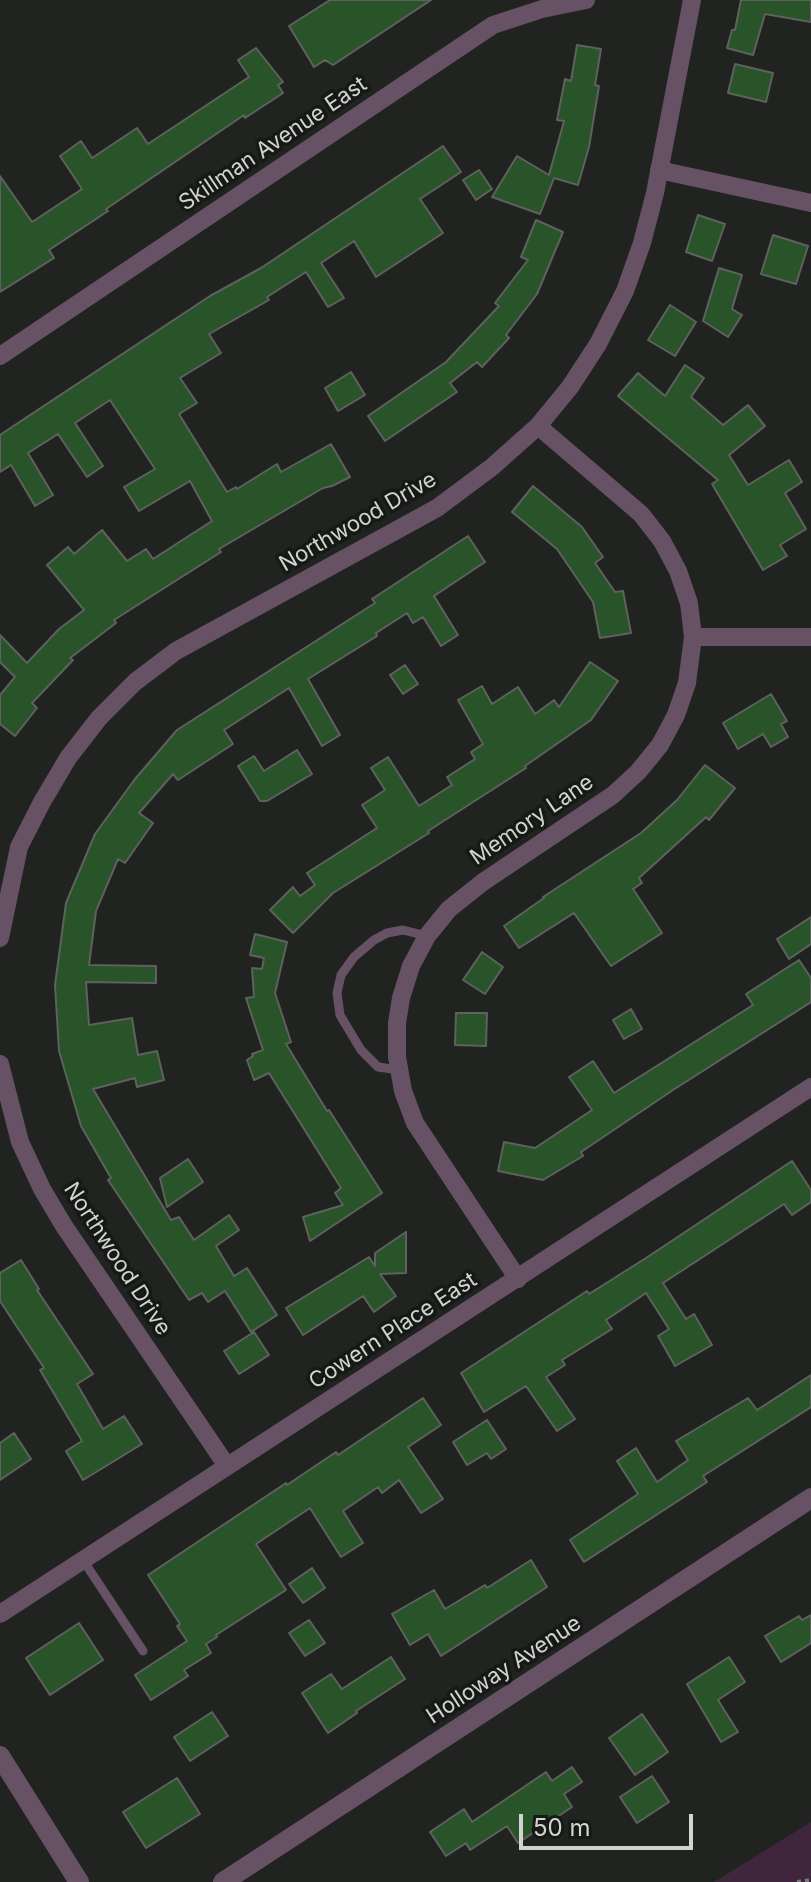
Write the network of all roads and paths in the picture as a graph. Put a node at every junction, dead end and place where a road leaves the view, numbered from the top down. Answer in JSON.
{"nodes":[{"id":1,"x":586,"y":0,"type":"edge"},
{"id":2,"x":692,"y":0,"type":"edge"},
{"id":3,"x":659,"y":170,"type":"junction"},
{"id":4,"x":811,"y":203,"type":"edge"},
{"id":5,"x":0,"y":356,"type":"edge"},
{"id":6,"x":538,"y":426,"type":"junction"},
{"id":7,"x":693,"y":637,"type":"junction"},
{"id":8,"x":811,"y":637,"type":"edge"},
{"id":9,"x":9,"y":847,"type":"edge"},
{"id":10,"x":427,"y":936,"type":"junction"},
{"id":11,"x":0,"y":938,"type":"edge"},
{"id":12,"x":0,"y":1064,"type":"edge"},
{"id":13,"x":399,"y":1070,"type":"junction"},
{"id":14,"x":811,"y":1087,"type":"edge"},
{"id":15,"x":518,"y":1279,"type":"junction"},
{"id":16,"x":227,"y":1466,"type":"junction"},
{"id":17,"x":811,"y":1498,"type":"edge"},
{"id":18,"x":83,"y":1560,"type":"junction"},
{"id":19,"x":0,"y":1614,"type":"edge"},
{"id":20,"x":143,"y":1651,"type":"dead end"},
{"id":21,"x":0,"y":1756,"type":"edge"},
{"id":22,"x":811,"y":1880,"type":"edge"},
{"id":23,"x":79,"y":1882,"type":"edge"},
{"id":24,"x":223,"y":1882,"type":"edge"},
{"id":25,"x":797,"y":1882,"type":"edge"}],
"edges":[{"from":1,"to":5,"type":"street","name":"Skillman Avenue East"},
{"from":2,"to":3,"type":"street","name":"Northwood Drive"},
{"from":3,"to":4,"type":"street"},
{"from":3,"to":6,"type":"street","name":"Northwood Drive"},
{"from":6,"to":7,"type":"street","name":"Memory Lane"},
{"from":6,"to":9,"type":"street","name":"Northwood Drive"},
{"from":7,"to":8,"type":"street"},
{"from":7,"to":10,"type":"street","name":"Memory Lane"},
{"from":9,"to":11,"type":"street","name":"Northwood Drive"},
{"from":10,"to":13,"type":"street","name":"Memory Lane"},
{"from":10,"to":13,"type":"lane"},
{"from":12,"to":16,"type":"street","name":"Northwood Drive"},
{"from":13,"to":15,"type":"street","name":"Memory Lane"},
{"from":14,"to":15,"type":"street","name":"Cowern Place East"},
{"from":15,"to":16,"type":"street","name":"Cowern Place East"},
{"from":16,"to":18,"type":"street","name":"Cowern Place East"},
{"from":17,"to":24,"type":"street","name":"Holloway Avenue"},
{"from":18,"to":19,"type":"street","name":"Cowern Place East"},
{"from":18,"to":20,"type":"lane"},
{"from":21,"to":23,"type":"street"},
{"from":22,"to":25,"type":"path"}]}
